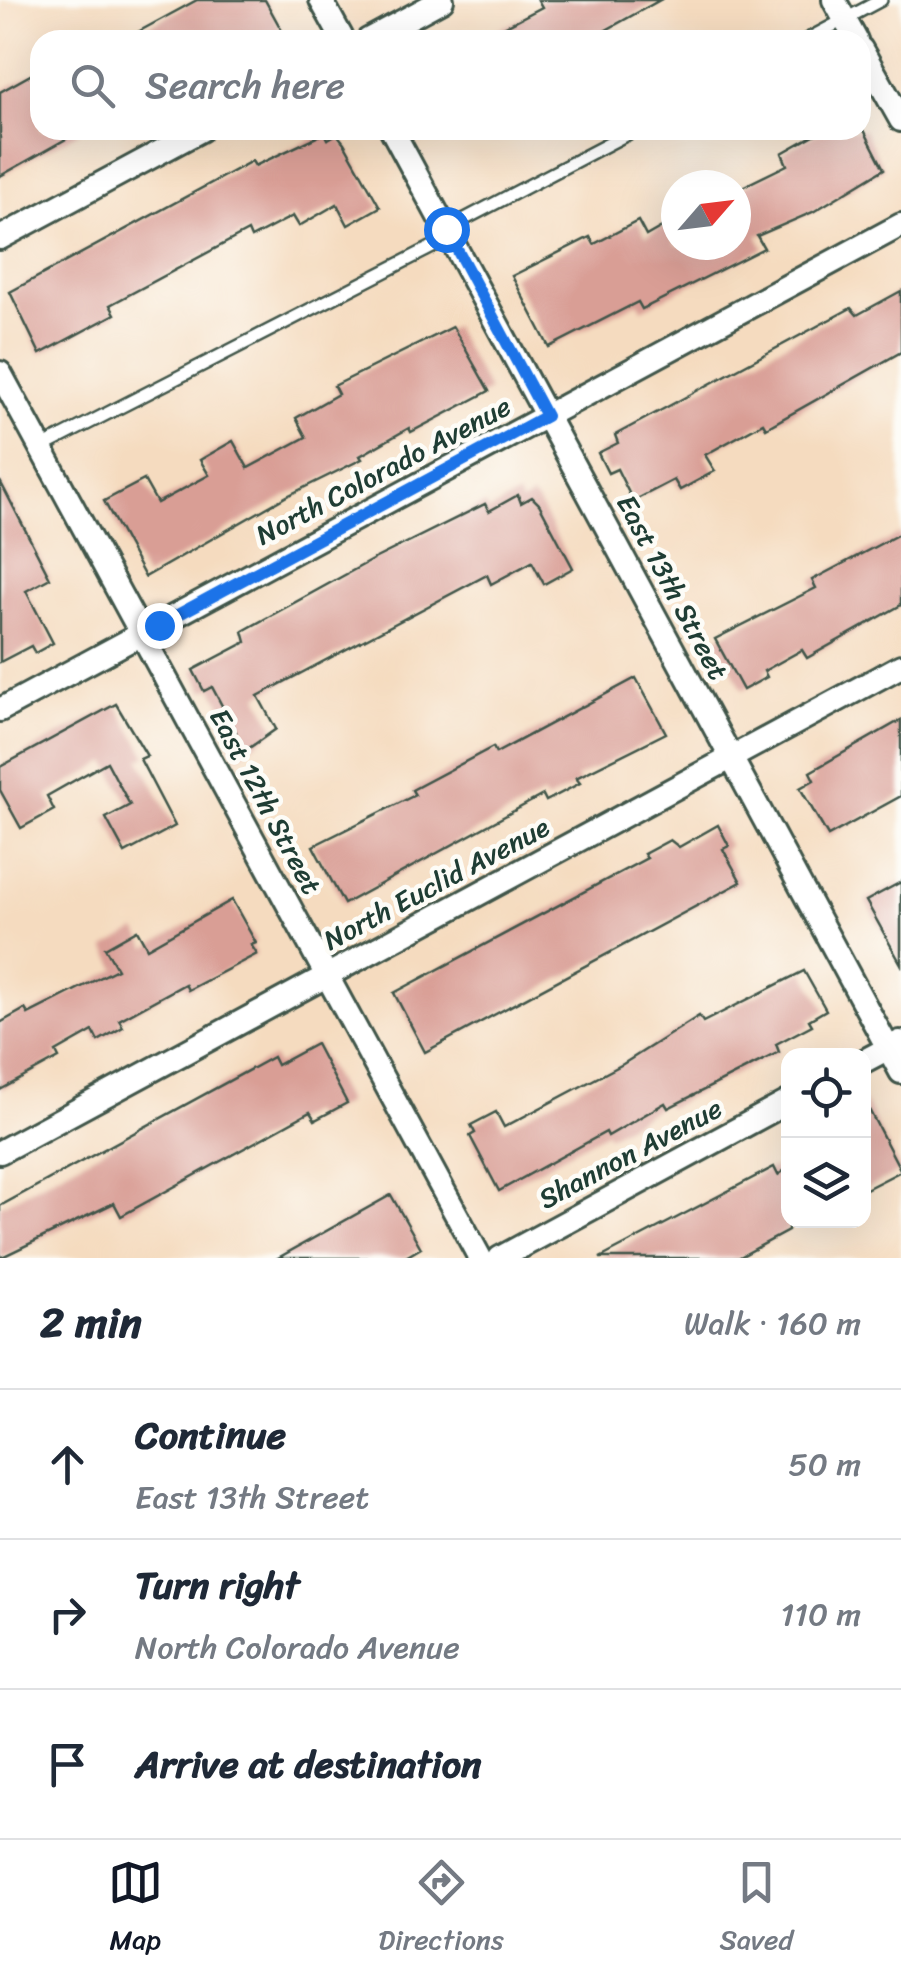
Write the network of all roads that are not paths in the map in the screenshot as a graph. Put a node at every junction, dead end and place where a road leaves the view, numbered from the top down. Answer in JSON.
{"nodes":[{"id":1,"x":322,"y":0,"type":"edge"},
{"id":2,"x":442,"y":0,"type":"edge"},
{"id":3,"x":882,"y":0,"type":"edge"},
{"id":4,"x":845,"y":20,"type":"edge"},
{"id":5,"x":338,"y":30,"type":"edge"},
{"id":6,"x":386,"y":30,"type":"edge"},
{"id":7,"x":871,"y":66,"type":"edge"},
{"id":8,"x":901,"y":120,"type":"edge"},
{"id":9,"x":182,"y":140,"type":"edge"},
{"id":10,"x":397,"y":140,"type":"edge"},
{"id":11,"x":617,"y":140,"type":"edge"},
{"id":12,"x":901,"y":225,"type":"edge"},
{"id":13,"x":448,"y":233,"type":"junction"},
{"id":14,"x":0,"y":238,"type":"edge"},
{"id":15,"x":0,"y":373,"type":"edge"},
{"id":16,"x":546,"y":416,"type":"junction"},
{"id":17,"x":40,"y":448,"type":"junction"},
{"id":18,"x":142,"y":634,"type":"junction"},
{"id":19,"x":901,"y":666,"type":"edge"},
{"id":20,"x":0,"y":710,"type":"edge"},
{"id":21,"x":731,"y":758,"type":"junction"},
{"id":22,"x":327,"y":976,"type":"junction"},
{"id":23,"x":895,"y":1045,"type":"edge"},
{"id":24,"x":871,"y":1057,"type":"edge"},
{"id":25,"x":901,"y":1072,"type":"edge"},
{"id":26,"x":781,"y":1106,"type":"edge"},
{"id":27,"x":0,"y":1152,"type":"edge"},
{"id":28,"x":480,"y":1258,"type":"edge"},
{"id":29,"x":500,"y":1258,"type":"edge"}],
"edges":[{"from":1,"to":5,"type":"street"},
{"from":2,"to":6,"type":"street"},
{"from":3,"to":4,"type":"lane"},
{"from":7,"to":8,"type":"street"},
{"from":9,"to":14,"type":"street"},
{"from":10,"to":13,"type":"street","name":"East 13th Street"},
{"from":11,"to":13,"type":"lane"},
{"from":12,"to":16,"type":"street","name":"North Colorado Avenue"},
{"from":13,"to":16,"type":"street","name":"East 13th Street"},
{"from":13,"to":17,"type":"lane"},
{"from":15,"to":17,"type":"street","name":"East 12th Street"},
{"from":16,"to":18,"type":"street","name":"North Colorado Avenue"},
{"from":16,"to":21,"type":"street","name":"East 13th Street"},
{"from":17,"to":18,"type":"street","name":"East 12th Street"},
{"from":18,"to":20,"type":"street","name":"North Colorado Avenue"},
{"from":18,"to":22,"type":"street","name":"East 12th Street"},
{"from":19,"to":21,"type":"street","name":"North Euclid Avenue"},
{"from":21,"to":22,"type":"street","name":"North Euclid Avenue"},
{"from":21,"to":23,"type":"street","name":"East 13th Street"},
{"from":22,"to":27,"type":"street","name":"North Euclid Avenue"},
{"from":22,"to":28,"type":"street","name":"East 12th Street"},
{"from":23,"to":24,"type":"street"},
{"from":23,"to":25,"type":"street","name":"East 13th Street"},
{"from":26,"to":29,"type":"street","name":"Shannon Avenue"}]}
